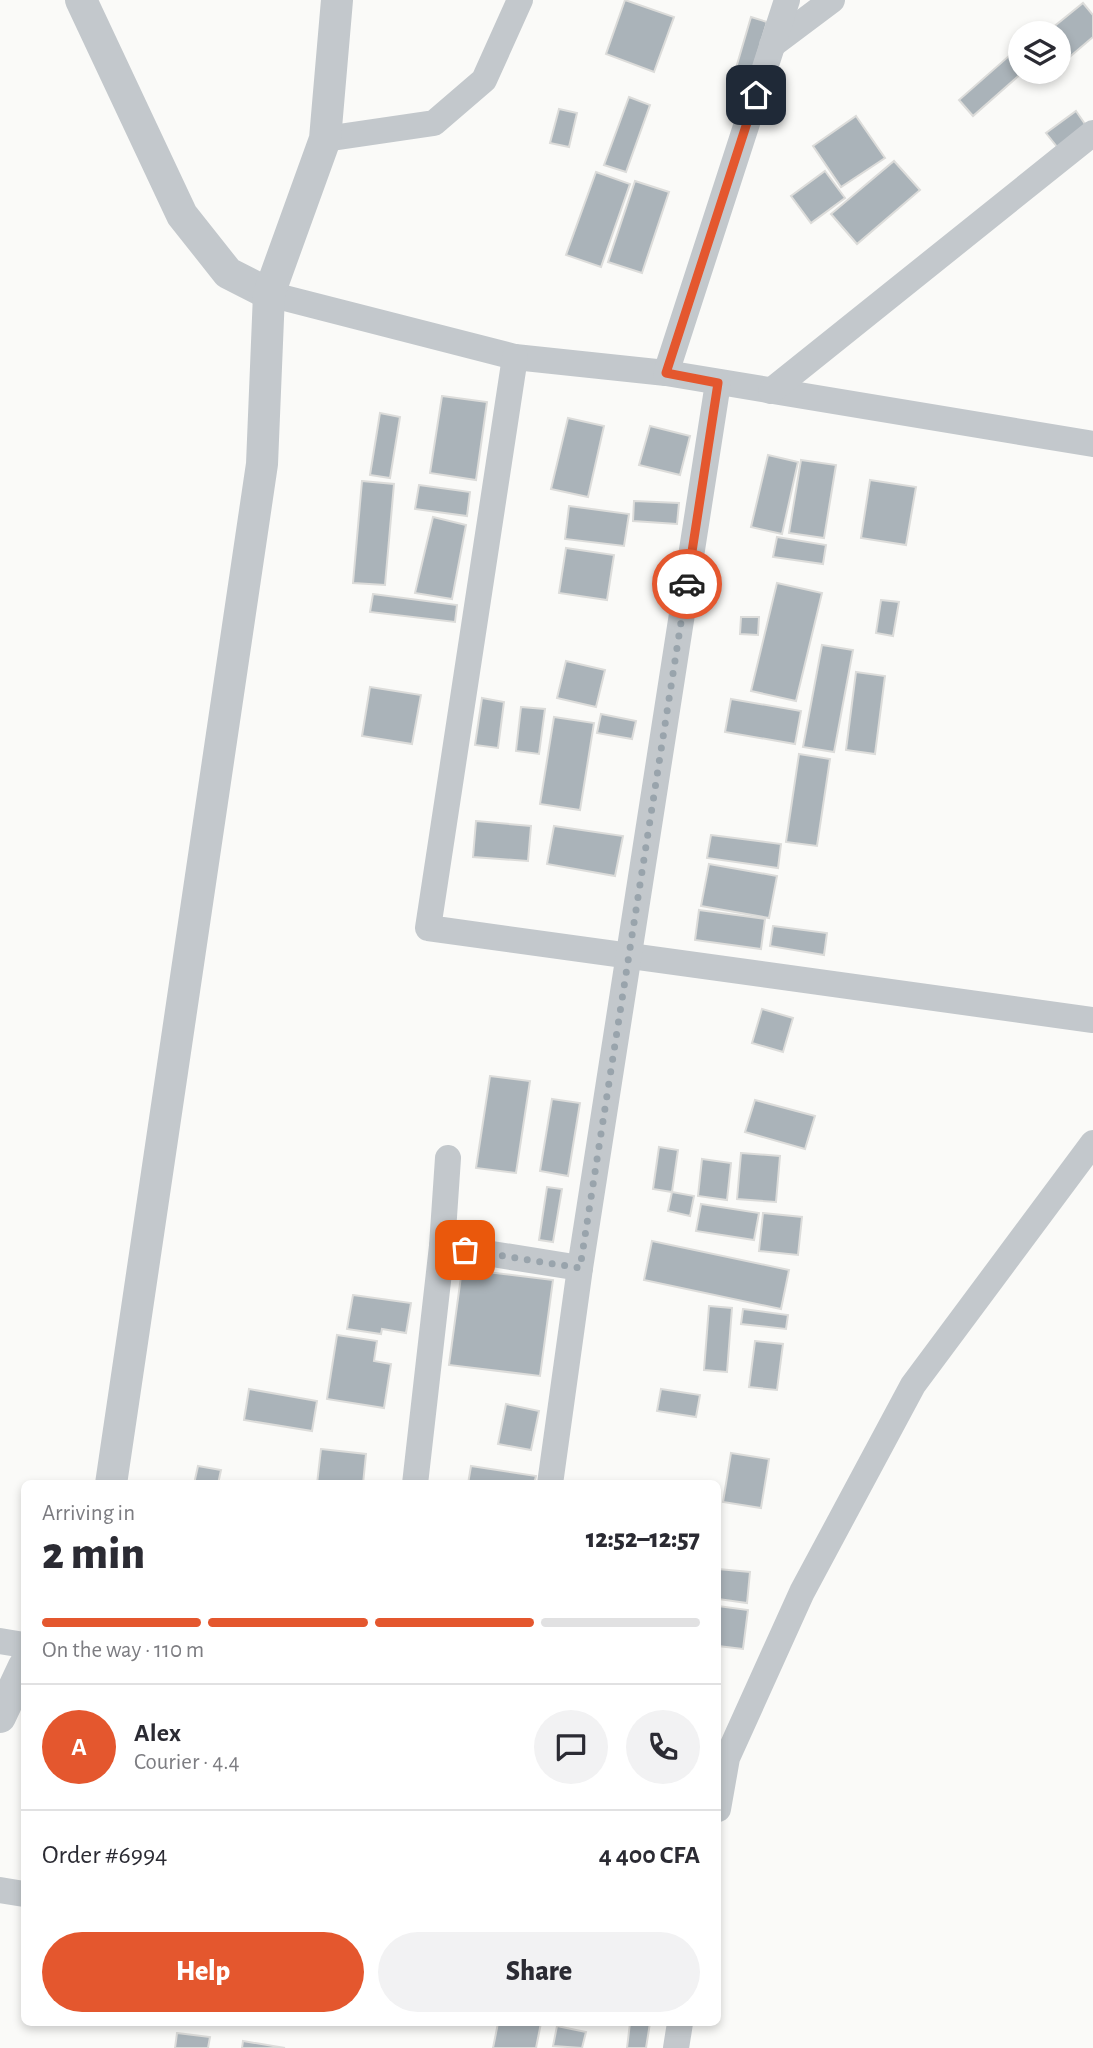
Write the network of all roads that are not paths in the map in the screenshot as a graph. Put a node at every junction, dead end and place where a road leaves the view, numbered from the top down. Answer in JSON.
{"nodes":[{"id":1,"x":80,"y":0,"type":"edge"},
{"id":2,"x":337,"y":0,"type":"edge"},
{"id":3,"x":520,"y":0,"type":"edge"},
{"id":4,"x":786,"y":0,"type":"edge"},
{"id":5,"x":832,"y":0,"type":"edge"},
{"id":6,"x":772,"y":45,"type":"junction"},
{"id":7,"x":1093,"y":133,"type":"edge"},
{"id":8,"x":325,"y":139,"type":"junction"},
{"id":9,"x":269,"y":294,"type":"junction"},
{"id":10,"x":515,"y":357,"type":"junction"},
{"id":11,"x":666,"y":373,"type":"junction"},
{"id":12,"x":718,"y":383,"type":"junction"},
{"id":13,"x":771,"y":391,"type":"junction"},
{"id":14,"x":1093,"y":444,"type":"edge"},
{"id":15,"x":628,"y":956,"type":"junction"},
{"id":16,"x":1093,"y":1020,"type":"edge"},
{"id":17,"x":1093,"y":1143,"type":"edge"},
{"id":18,"x":448,"y":1158,"type":"dead end"},
{"id":19,"x":442,"y":1246,"type":"junction"},
{"id":20,"x":580,"y":1268,"type":"junction"},
{"id":21,"x":112,"y":1480,"type":"edge"},
{"id":22,"x":415,"y":1480,"type":"edge"},
{"id":23,"x":551,"y":1480,"type":"edge"},
{"id":24,"x":0,"y":1641,"type":"edge"},
{"id":25,"x":21,"y":1644,"type":"edge"},
{"id":26,"x":21,"y":1672,"type":"edge"},
{"id":27,"x":0,"y":1717,"type":"edge"},
{"id":28,"x":722,"y":1757,"type":"edge"},
{"id":29,"x":0,"y":1890,"type":"edge"},
{"id":30,"x":21,"y":1894,"type":"edge"},
{"id":31,"x":680,"y":2026,"type":"edge"},
{"id":32,"x":676,"y":2048,"type":"edge"}],
"edges":[{"from":1,"to":9,"type":"street"},
{"from":2,"to":8,"type":"street"},
{"from":3,"to":8,"type":"street"},
{"from":4,"to":6,"type":"street"},
{"from":5,"to":6,"type":"street"},
{"from":6,"to":11,"type":"street"},
{"from":7,"to":13,"type":"street"},
{"from":8,"to":9,"type":"street"},
{"from":9,"to":10,"type":"street"},
{"from":9,"to":21,"type":"street"},
{"from":10,"to":11,"type":"street"},
{"from":10,"to":15,"type":"street"},
{"from":11,"to":12,"type":"street"},
{"from":12,"to":13,"type":"street"},
{"from":12,"to":15,"type":"street"},
{"from":13,"to":14,"type":"street"},
{"from":15,"to":16,"type":"street"},
{"from":15,"to":20,"type":"street"},
{"from":17,"to":28,"type":"street"},
{"from":18,"to":19,"type":"street"},
{"from":19,"to":20,"type":"street"},
{"from":19,"to":22,"type":"street"},
{"from":20,"to":23,"type":"street"},
{"from":24,"to":25,"type":"street"},
{"from":26,"to":27,"type":"street"},
{"from":29,"to":30,"type":"street"},
{"from":31,"to":32,"type":"street"}]}
